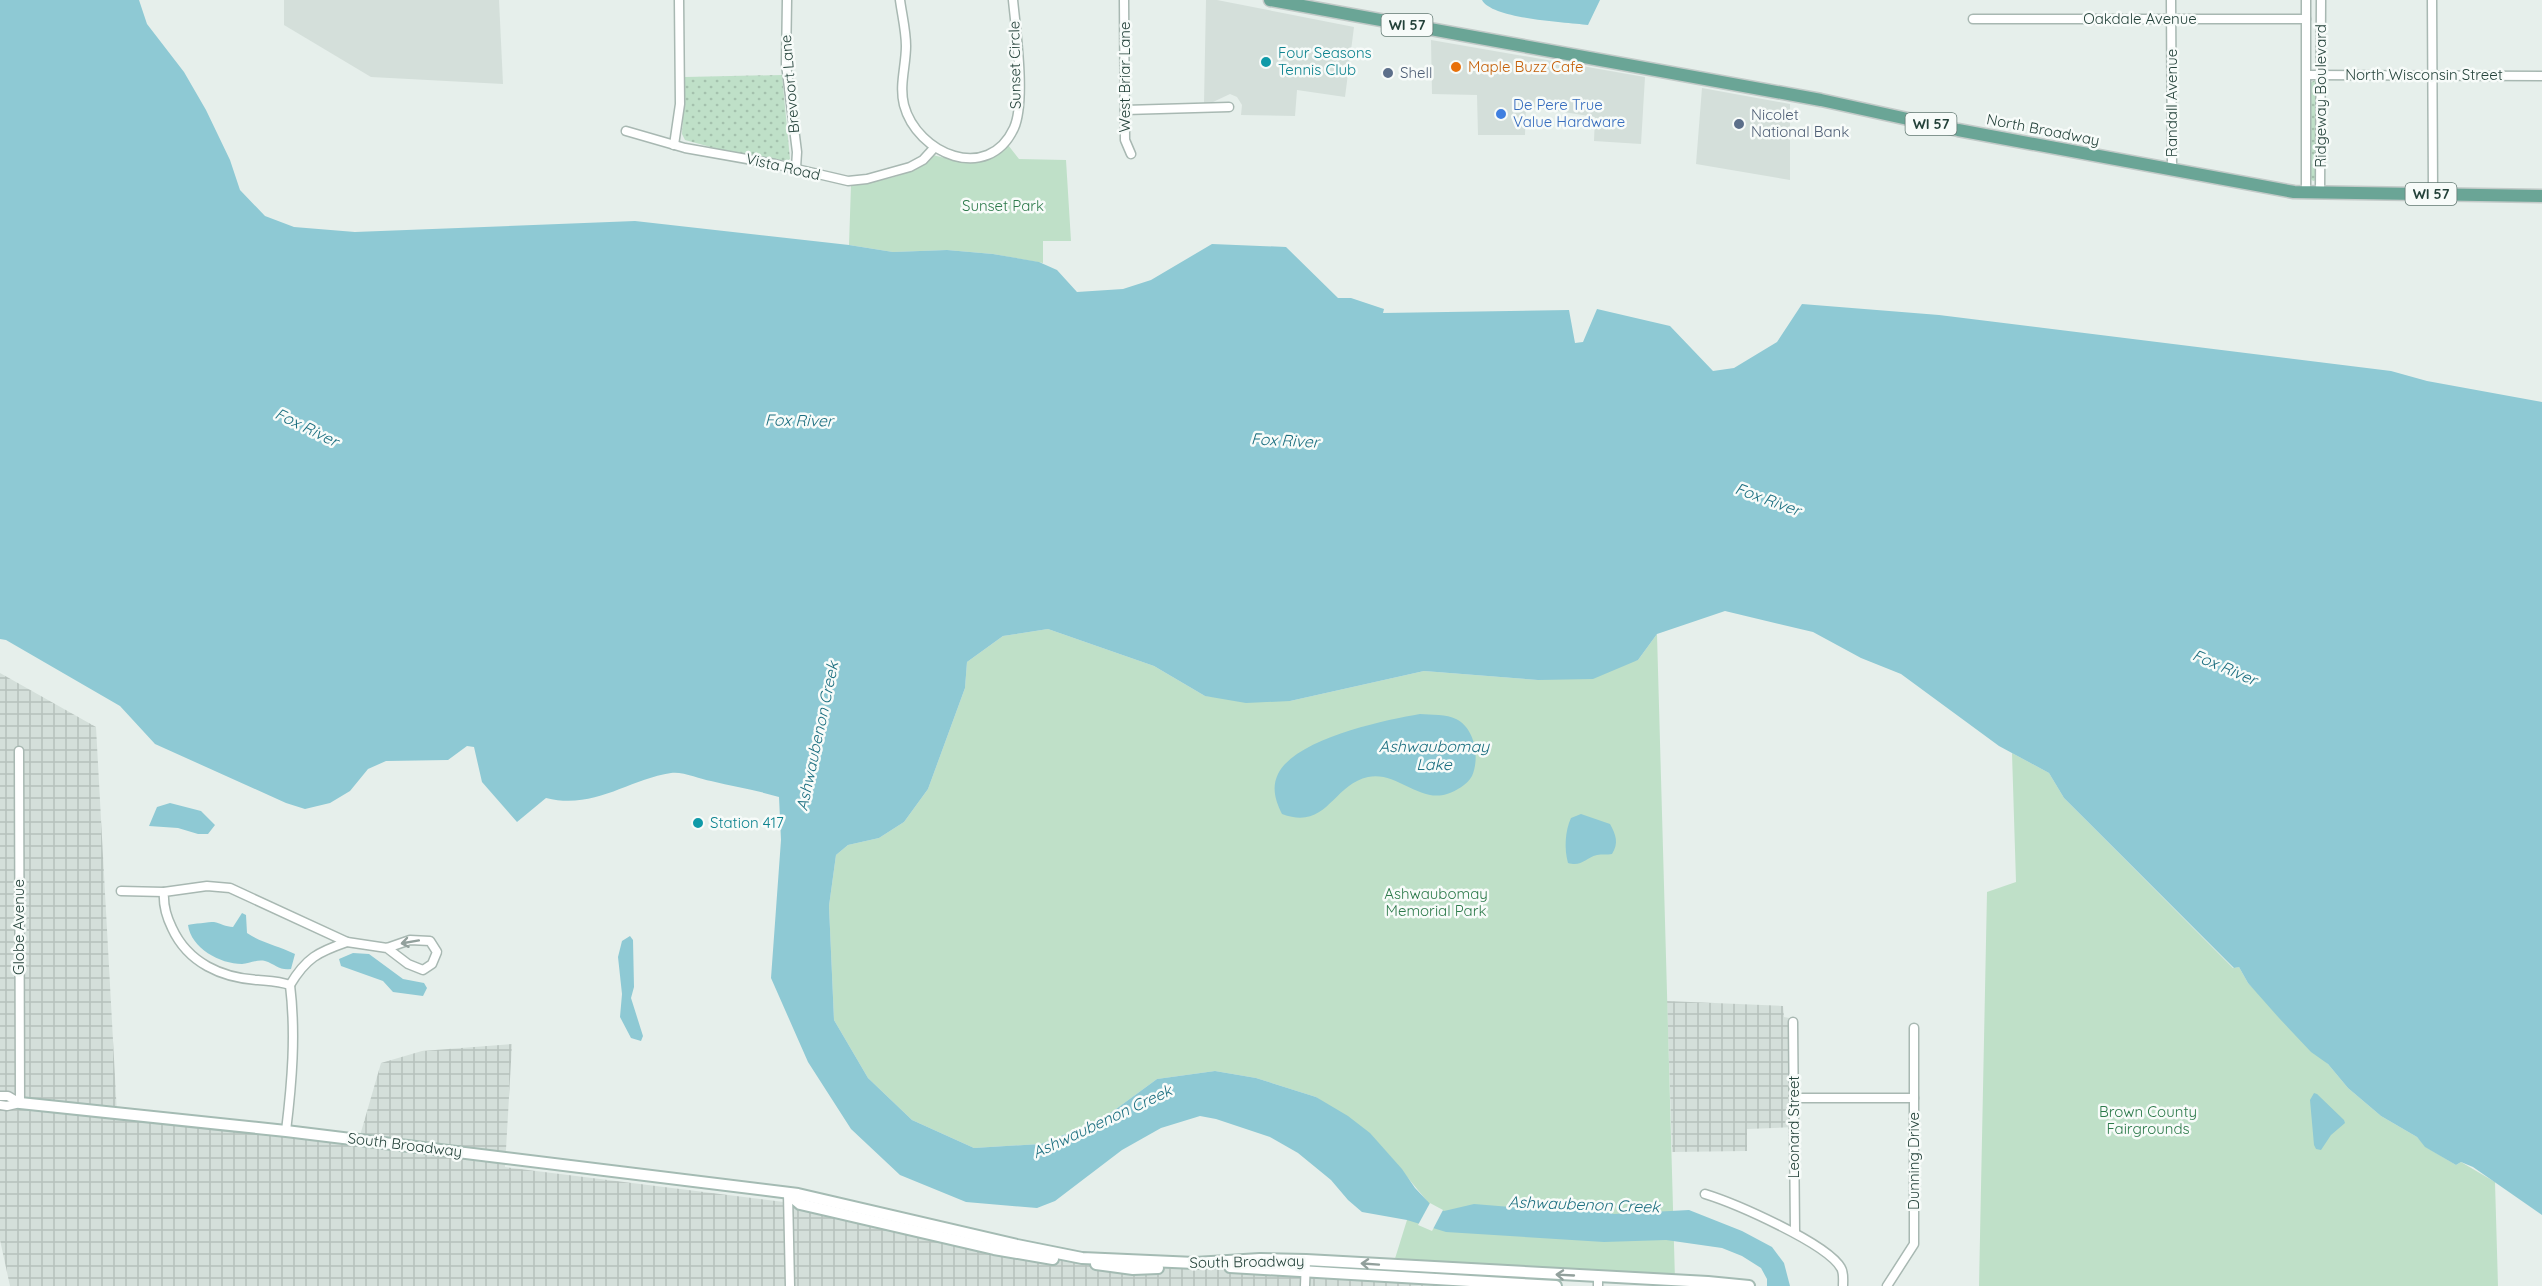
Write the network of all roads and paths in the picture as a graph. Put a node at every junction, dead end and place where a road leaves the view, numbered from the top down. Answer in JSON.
{"nodes":[{"id":1,"x":679,"y":0,"type":"edge"},
{"id":2,"x":787,"y":0,"type":"edge"},
{"id":3,"x":900,"y":0,"type":"edge"},
{"id":4,"x":1013,"y":0,"type":"edge"},
{"id":5,"x":1125,"y":0,"type":"edge"},
{"id":6,"x":1270,"y":0,"type":"edge"},
{"id":7,"x":2171,"y":0,"type":"edge"},
{"id":8,"x":2306,"y":0,"type":"edge"},
{"id":9,"x":2321,"y":0,"type":"edge"},
{"id":10,"x":2432,"y":0,"type":"edge"},
{"id":11,"x":1973,"y":19,"type":"dead end"},
{"id":12,"x":2172,"y":19,"type":"junction"},
{"id":13,"x":2306,"y":19,"type":"junction"},
{"id":14,"x":2307,"y":75,"type":"junction"},
{"id":15,"x":2322,"y":75,"type":"junction"},
{"id":16,"x":2432,"y":75,"type":"junction"},
{"id":17,"x":2542,"y":75,"type":"edge"},
{"id":18,"x":1228,"y":107,"type":"dead end"},
{"id":19,"x":1125,"y":110,"type":"junction"},
{"id":20,"x":626,"y":131,"type":"dead end"},
{"id":21,"x":674,"y":145,"type":"junction"},
{"id":22,"x":934,"y":148,"type":"junction"},
{"id":23,"x":1131,"y":154,"type":"dead end"},
{"id":24,"x":796,"y":168,"type":"junction"},
{"id":25,"x":2172,"y":170,"type":"junction"},
{"id":26,"x":2306,"y":192,"type":"junction"},
{"id":27,"x":2320,"y":193,"type":"junction"},
{"id":28,"x":2433,"y":194,"type":"junction"},
{"id":29,"x":2542,"y":196,"type":"edge"},
{"id":30,"x":19,"y":751,"type":"dead end"},
{"id":31,"x":122,"y":891,"type":"dead end"},
{"id":32,"x":164,"y":892,"type":"junction"},
{"id":33,"x":347,"y":942,"type":"junction"},
{"id":34,"x":387,"y":948,"type":"junction"},
{"id":35,"x":290,"y":985,"type":"junction"},
{"id":36,"x":1793,"y":1022,"type":"dead end"},
{"id":37,"x":1914,"y":1028,"type":"dead end"},
{"id":38,"x":0,"y":1096,"type":"edge"},
{"id":39,"x":1795,"y":1098,"type":"junction"},
{"id":40,"x":1914,"y":1098,"type":"junction"},
{"id":41,"x":20,"y":1102,"type":"junction"},
{"id":42,"x":0,"y":1105,"type":"edge"},
{"id":43,"x":286,"y":1131,"type":"junction"},
{"id":44,"x":788,"y":1194,"type":"junction"},
{"id":45,"x":1705,"y":1194,"type":"dead end"},
{"id":46,"x":1795,"y":1232,"type":"junction"},
{"id":47,"x":1306,"y":1260,"type":"junction"},
{"id":48,"x":1305,"y":1273,"type":"junction"},
{"id":49,"x":1598,"y":1281,"type":"edge"},
{"id":50,"x":790,"y":1286,"type":"edge"},
{"id":51,"x":1305,"y":1286,"type":"edge"},
{"id":52,"x":1556,"y":1286,"type":"edge"},
{"id":53,"x":1749,"y":1286,"type":"edge"},
{"id":54,"x":1843,"y":1286,"type":"edge"},
{"id":55,"x":1887,"y":1286,"type":"edge"}],
"edges":[{"from":1,"to":21,"type":"street"},
{"from":2,"to":24,"type":"street","name":"Brevoort Lane"},
{"from":3,"to":22,"type":"street"},
{"from":4,"to":22,"type":"street","name":"Sunset Circle"},
{"from":5,"to":19,"type":"street","name":"West Briar Lane"},
{"from":6,"to":25,"type":"main road","name":"North Broadway","number":"WI 57"},
{"from":7,"to":12,"type":"street","name":"Randall Avenue"},
{"from":8,"to":13,"type":"street","name":"Ridgeway Boulevard"},
{"from":9,"to":15,"type":"street","name":"Ridgeway Boulevard"},
{"from":10,"to":16,"type":"street"},
{"from":11,"to":12,"type":"street","name":"Oakdale Avenue"},
{"from":12,"to":13,"type":"street","name":"Oakdale Avenue"},
{"from":12,"to":25,"type":"street","name":"Randall Avenue"},
{"from":13,"to":14,"type":"street","name":"Ridgeway Boulevard"},
{"from":14,"to":15,"type":"street","name":"North Wisconsin Street"},
{"from":14,"to":26,"type":"street","name":"Ridgeway Boulevard"},
{"from":15,"to":16,"type":"street","name":"North Wisconsin Street"},
{"from":15,"to":27,"type":"street","name":"Ridgeway Boulevard"},
{"from":16,"to":17,"type":"street","name":"North Wisconsin Street"},
{"from":16,"to":28,"type":"street"},
{"from":18,"to":19,"type":"street"},
{"from":19,"to":23,"type":"street","name":"West Briar Lane"},
{"from":20,"to":21,"type":"street","name":"Vista Road"},
{"from":21,"to":24,"type":"street","name":"Vista Road"},
{"from":22,"to":24,"type":"street","name":"Vista Road"},
{"from":25,"to":26,"type":"main road","name":"North Broadway","number":"WI 57"},
{"from":26,"to":27,"type":"main road","name":"North Broadway","number":"WI 57"},
{"from":27,"to":28,"type":"main road","name":"North Broadway","number":"WI 57"},
{"from":28,"to":29,"type":"main road","name":"North Broadway","number":"WI 57"},
{"from":30,"to":41,"type":"street","name":"Globe Avenue"},
{"from":31,"to":32,"type":"street"},
{"from":32,"to":33,"type":"street"},
{"from":32,"to":35,"type":"street"},
{"from":33,"to":34,"type":"street"},
{"from":33,"to":35,"type":"street"},
{"from":34,"to":34,"type":"street","one_way":true},
{"from":35,"to":43,"type":"street"},
{"from":36,"to":39,"type":"street","name":"Leonard Street"},
{"from":37,"to":40,"type":"street","name":"Dunning Drive"},
{"from":38,"to":41,"type":"street","name":"South Broadway"},
{"from":39,"to":40,"type":"street"},
{"from":39,"to":46,"type":"street","name":"Leonard Street"},
{"from":40,"to":55,"type":"street","name":"Dunning Drive"},
{"from":41,"to":42,"type":"street","name":"South Broadway"},
{"from":41,"to":43,"type":"street","name":"South Broadway"},
{"from":43,"to":44,"type":"street","name":"South Broadway"},
{"from":44,"to":47,"type":"street","name":"South Broadway"},
{"from":44,"to":48,"type":"street","name":"South Broadway"},
{"from":44,"to":50,"type":"street"},
{"from":45,"to":46,"type":"street"},
{"from":46,"to":54,"type":"street"},
{"from":47,"to":48,"type":"street"},
{"from":49,"to":47,"type":"street","name":"South Broadway","one_way":true},
{"from":48,"to":51,"type":"street"},
{"from":48,"to":52,"type":"street","name":"South Broadway"},
{"from":49,"to":53,"type":"street","name":"South Broadway"}]}
